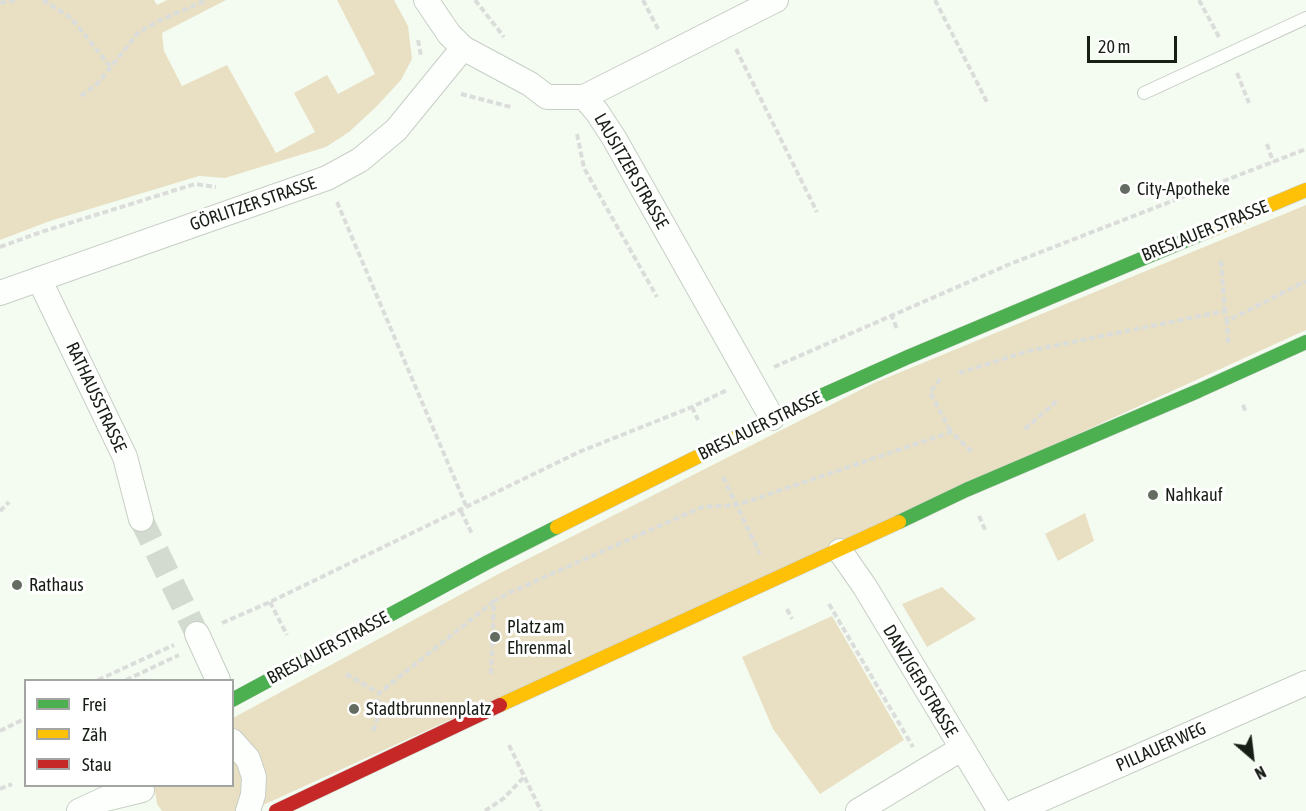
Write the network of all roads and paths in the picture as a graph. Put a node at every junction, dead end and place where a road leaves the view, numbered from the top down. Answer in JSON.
{"nodes":[{"id":1,"x":16,"y":0,"type":"edge"},
{"id":2,"x":44,"y":0,"type":"edge"},
{"id":3,"x":207,"y":0,"type":"edge"},
{"id":4,"x":426,"y":0,"type":"edge"},
{"id":5,"x":475,"y":0,"type":"edge"},
{"id":6,"x":643,"y":0,"type":"edge"},
{"id":7,"x":776,"y":0,"type":"edge"},
{"id":8,"x":935,"y":0,"type":"edge"},
{"id":9,"x":0,"y":3,"type":"edge"},
{"id":10,"x":1306,"y":18,"type":"edge"},
{"id":11,"x":726,"y":26,"type":"junction"},
{"id":12,"x":649,"y":35,"type":"dead end"},
{"id":13,"x":507,"y":40,"type":"dead end"},
{"id":14,"x":463,"y":48,"type":"junction"},
{"id":15,"x":110,"y":66,"type":"junction"},
{"id":16,"x":432,"y":86,"type":"junction"},
{"id":17,"x":1144,"y":93,"type":"dead end"},
{"id":18,"x":81,"y":96,"type":"dead end"},
{"id":19,"x":591,"y":104,"type":"junction"},
{"id":20,"x":988,"y":104,"type":"dead end"},
{"id":21,"x":518,"y":109,"type":"dead end"},
{"id":22,"x":1267,"y":144,"type":"dead end"},
{"id":23,"x":1306,"y":149,"type":"edge"},
{"id":24,"x":1273,"y":162,"type":"junction"},
{"id":25,"x":327,"y":178,"type":"junction"},
{"id":26,"x":221,"y":188,"type":"dead end"},
{"id":27,"x":1306,"y":190,"type":"edge"},
{"id":28,"x":817,"y":212,"type":"dead end"},
{"id":29,"x":0,"y":247,"type":"edge"},
{"id":30,"x":39,"y":279,"type":"junction"},
{"id":31,"x":0,"y":293,"type":"edge"},
{"id":32,"x":657,"y":297,"type":"dead end"},
{"id":33,"x":891,"y":314,"type":"junction"},
{"id":34,"x":1227,"y":321,"type":"dead end"},
{"id":35,"x":1306,"y":342,"type":"edge"},
{"id":36,"x":908,"y":357,"type":"junction"},
{"id":37,"x":952,"y":375,"type":"dead end"},
{"id":38,"x":750,"y":378,"type":"junction"},
{"id":39,"x":1059,"y":399,"type":"dead end"},
{"id":40,"x":692,"y":407,"type":"junction"},
{"id":41,"x":772,"y":418,"type":"junction"},
{"id":42,"x":1023,"y":430,"type":"dead end"},
{"id":43,"x":951,"y":432,"type":"junction"},
{"id":44,"x":983,"y":449,"type":"dead end"},
{"id":45,"x":710,"y":450,"type":"junction"},
{"id":46,"x":973,"y":453,"type":"junction"},
{"id":47,"x":966,"y":490,"type":"junction"},
{"id":48,"x":9,"y":502,"type":"dead end"},
{"id":49,"x":737,"y":505,"type":"junction"},
{"id":50,"x":467,"y":508,"type":"junction"},
{"id":51,"x":0,"y":511,"type":"edge"},
{"id":52,"x":461,"y":511,"type":"junction"},
{"id":53,"x":141,"y":519,"type":"tunnel mouth"},
{"id":54,"x":986,"y":532,"type":"dead end"},
{"id":55,"x":476,"y":541,"type":"dead end"},
{"id":56,"x":840,"y":551,"type":"junction"},
{"id":57,"x":772,"y":581,"type":"junction"},
{"id":58,"x":494,"y":602,"type":"junction"},
{"id":59,"x":829,"y":604,"type":"dead end"},
{"id":60,"x":792,"y":619,"type":"dead end"},
{"id":61,"x":199,"y":639,"type":"junction"},
{"id":62,"x":103,"y":679,"type":"edge"},
{"id":63,"x":129,"y":679,"type":"edge"},
{"id":64,"x":217,"y":679,"type":"edge"},
{"id":65,"x":1306,"y":684,"type":"edge"},
{"id":66,"x":234,"y":699,"type":"edge"},
{"id":67,"x":498,"y":706,"type":"junction"},
{"id":68,"x":24,"y":719,"type":"edge"},
{"id":69,"x":0,"y":731,"type":"edge"},
{"id":70,"x":364,"y":735,"type":"dead end"},
{"id":71,"x":234,"y":736,"type":"edge"},
{"id":72,"x":509,"y":745,"type":"dead end"},
{"id":73,"x":950,"y":755,"type":"junction"},
{"id":74,"x":525,"y":776,"type":"junction"},
{"id":75,"x":12,"y":783,"type":"dead end"},
{"id":76,"x":0,"y":789,"type":"edge"},
{"id":77,"x":144,"y":796,"type":"edge"},
{"id":78,"x":79,"y":811,"type":"edge"},
{"id":79,"x":248,"y":811,"type":"edge"},
{"id":80,"x":276,"y":811,"type":"edge"},
{"id":81,"x":485,"y":811,"type":"edge"},
{"id":82,"x":541,"y":811,"type":"edge"},
{"id":83,"x":858,"y":811,"type":"edge"},
{"id":84,"x":1000,"y":811,"type":"edge"},
{"id":85,"x":1015,"y":811,"type":"edge"}],
"edges":[{"from":1,"to":9,"type":"path"},
{"from":2,"to":15,"type":"path"},
{"from":3,"to":15,"type":"path"},
{"from":4,"to":14,"type":"street","name":"LAUSITZER STRASSE"},
{"from":5,"to":13,"type":"path"},
{"from":6,"to":12,"type":"path"},
{"from":7,"to":11,"type":"street"},
{"from":8,"to":20,"type":"path"},
{"from":10,"to":17,"type":"lane"},
{"from":11,"to":19,"type":"street"},
{"from":11,"to":28,"type":"path"},
{"from":14,"to":16,"type":"street","name":"GÖRLITZER STRASSE"},
{"from":14,"to":19,"type":"street","name":"LAUSITZER STRASSE"},
{"from":15,"to":18,"type":"path"},
{"from":16,"to":21,"type":"path"},
{"from":16,"to":25,"type":"street","name":"GÖRLITZER STRASSE"},
{"from":19,"to":32,"type":"path"},
{"from":19,"to":38,"type":"street","name":"LAUSITZER STRASSE"},
{"from":22,"to":24,"type":"path"},
{"from":23,"to":24,"type":"path"},
{"from":24,"to":33,"type":"path"},
{"from":25,"to":30,"type":"street","name":"GÖRLITZER STRASSE"},
{"from":25,"to":50,"type":"path"},
{"from":26,"to":29,"type":"path"},
{"from":27,"to":36,"type":"street","name":"BRESLAUER STRASSE"},
{"from":30,"to":31,"type":"street","name":"GÖRLITZER STRASSE"},
{"from":30,"to":53,"type":"street","name":"RATHAUSSTRASSE"},
{"from":33,"to":36,"type":"path"},
{"from":33,"to":38,"type":"path"},
{"from":34,"to":37,"type":"path"},
{"from":35,"to":47,"type":"street"},
{"from":36,"to":41,"type":"street","name":"BRESLAUER STRASSE"},
{"from":36,"to":43,"type":"path"},
{"from":38,"to":40,"type":"path"},
{"from":38,"to":41,"type":"street","name":"LAUSITZER STRASSE"},
{"from":39,"to":42,"type":"path"},
{"from":40,"to":45,"type":"path"},
{"from":40,"to":50,"type":"path"},
{"from":41,"to":45,"type":"street","name":"BRESLAUER STRASSE"},
{"from":43,"to":46,"type":"path"},
{"from":43,"to":49,"type":"path"},
{"from":44,"to":46,"type":"path"},
{"from":45,"to":49,"type":"path"},
{"from":45,"to":66,"type":"street","name":"BRESLAUER STRASSE"},
{"from":46,"to":47,"type":"path"},
{"from":47,"to":54,"type":"path"},
{"from":47,"to":56,"type":"street"},
{"from":48,"to":51,"type":"path"},
{"from":49,"to":57,"type":"path"},
{"from":49,"to":58,"type":"path"},
{"from":50,"to":52,"type":"path"},
{"from":52,"to":55,"type":"path"},
{"from":52,"to":61,"type":"path"},
{"from":56,"to":57,"type":"street"},
{"from":56,"to":73,"type":"street","name":"DANZIGER STRASSE"},
{"from":57,"to":60,"type":"path"},
{"from":57,"to":67,"type":"street"},
{"from":58,"to":67,"type":"path"},
{"from":58,"to":70,"type":"path"},
{"from":59,"to":73,"type":"path"},
{"from":61,"to":62,"type":"path"},
{"from":61,"to":63,"type":"path"},
{"from":61,"to":64,"type":"street"},
{"from":65,"to":85,"type":"street","name":"PILLAUER WEG"},
{"from":67,"to":80,"type":"street"},
{"from":68,"to":69,"type":"path"},
{"from":71,"to":79,"type":"street"},
{"from":72,"to":74,"type":"path"},
{"from":73,"to":83,"type":"street"},
{"from":73,"to":84,"type":"street","name":"DANZIGER STRASSE"},
{"from":74,"to":81,"type":"path"},
{"from":74,"to":82,"type":"path"},
{"from":75,"to":76,"type":"path"},
{"from":77,"to":78,"type":"street"}]}
